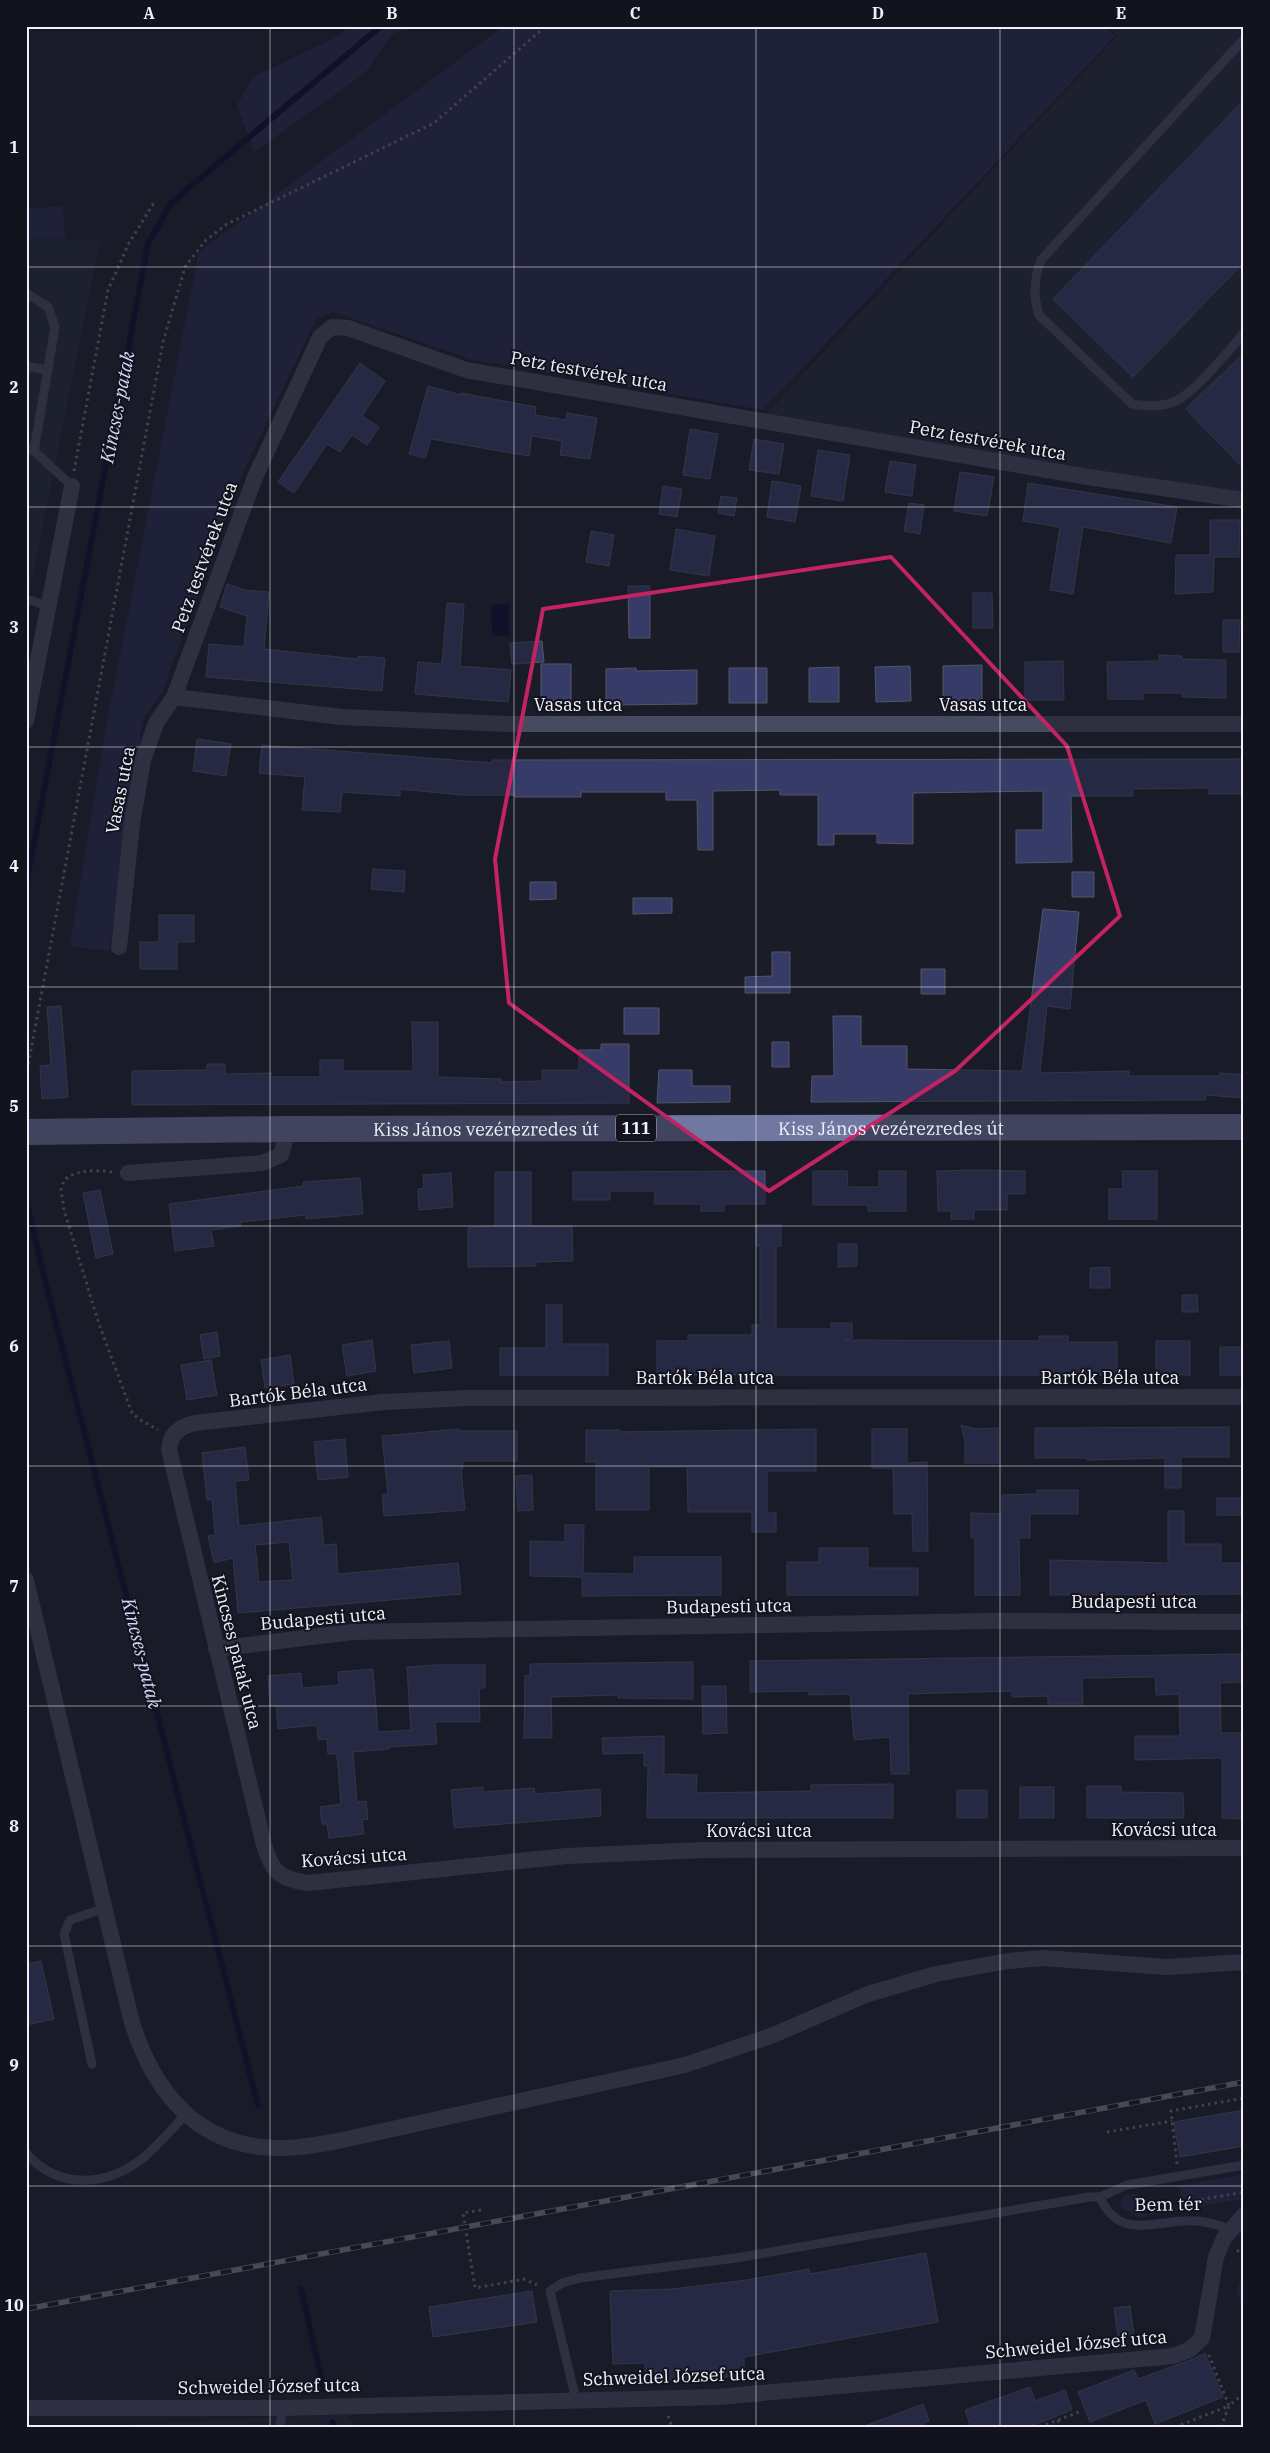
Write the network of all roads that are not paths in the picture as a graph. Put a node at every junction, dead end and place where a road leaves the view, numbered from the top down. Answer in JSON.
{"nodes":[{"id":1,"x":1244,"y":39,"type":"edge"},
{"id":2,"x":26,"y":294,"type":"edge"},
{"id":3,"x":1244,"y":333,"type":"edge"},
{"id":4,"x":26,"y":366,"type":"edge"},
{"id":5,"x":47,"y":370,"type":"junction"},
{"id":6,"x":30,"y":448,"type":"edge"},
{"id":7,"x":72,"y":486,"type":"joint"},
{"id":8,"x":1244,"y":500,"type":"edge"},
{"id":9,"x":26,"y":599,"type":"edge"},
{"id":10,"x":48,"y":606,"type":"junction"},
{"id":11,"x":174,"y":697,"type":"junction"},
{"id":12,"x":26,"y":721,"type":"edge"},
{"id":13,"x":1244,"y":724,"type":"edge"},
{"id":14,"x":119,"y":947,"type":"dead end"},
{"id":15,"x":1244,"y":1127,"type":"edge"},
{"id":16,"x":288,"y":1129,"type":"junction"},
{"id":17,"x":27,"y":1132,"type":"edge"},
{"id":18,"x":128,"y":1173,"type":"road end"},
{"id":19,"x":1244,"y":1397,"type":"edge"},
{"id":20,"x":172,"y":1438,"type":"joint"},
{"id":21,"x":26,"y":1580,"type":"edge"},
{"id":22,"x":1244,"y":1622,"type":"edge"},
{"id":23,"x":216,"y":1649,"type":"junction"},
{"id":24,"x":1244,"y":1848,"type":"edge"},
{"id":25,"x":278,"y":1873,"type":"joint"},
{"id":26,"x":105,"y":1908,"type":"junction"},
{"id":27,"x":1244,"y":1962,"type":"edge"},
{"id":28,"x":92,"y":2064,"type":"dead end"},
{"id":29,"x":186,"y":2114,"type":"junction"},
{"id":30,"x":26,"y":2153,"type":"edge"},
{"id":31,"x":1244,"y":2165,"type":"edge"},
{"id":32,"x":1100,"y":2197,"type":"junction"},
{"id":33,"x":1244,"y":2215,"type":"edge"},
{"id":34,"x":1230,"y":2230,"type":"junction"},
{"id":35,"x":576,"y":2400,"type":"junction"},
{"id":36,"x":26,"y":2408,"type":"edge"},
{"id":37,"x":283,"y":2408,"type":"junction"},
{"id":38,"x":280,"y":2427,"type":"edge"}],
"edges":[{"from":1,"to":3,"type":"lane"},
{"from":2,"to":5,"type":"lane"},
{"from":4,"to":5,"type":"lane"},
{"from":5,"to":6,"type":"lane"},
{"from":6,"to":7,"type":"lane"},
{"from":7,"to":10,"type":"street"},
{"from":8,"to":11,"type":"street","name":"Petz testvérek utca"},
{"from":9,"to":10,"type":"lane"},
{"from":10,"to":12,"type":"street"},
{"from":11,"to":13,"type":"street","name":"Vasas utca"},
{"from":11,"to":14,"type":"street","name":"Vasas utca"},
{"from":15,"to":16,"type":"main road","name":"Kiss János vezérezredes út","number":"111"},
{"from":16,"to":17,"type":"main road","name":"Kiss János vezérezredes út","number":"111"},
{"from":16,"to":18,"type":"street"},
{"from":19,"to":20,"type":"street","name":"Bartók Béla utca"},
{"from":20,"to":23,"type":"street","name":"Kincses patak utca"},
{"from":21,"to":26,"type":"street"},
{"from":22,"to":23,"type":"street","name":"Budapesti utca"},
{"from":23,"to":25,"type":"street","name":"Kincses patak utca"},
{"from":24,"to":25,"type":"street","name":"Kovácsi utca"},
{"from":26,"to":28,"type":"lane"},
{"from":26,"to":29,"type":"street"},
{"from":27,"to":29,"type":"street"},
{"from":29,"to":30,"type":"lane"},
{"from":31,"to":32,"type":"lane"},
{"from":32,"to":34,"type":"lane","name":"Bem tér"},
{"from":32,"to":35,"type":"lane"},
{"from":33,"to":34,"type":"street"},
{"from":34,"to":35,"type":"street","name":"Schweidel József utca"},
{"from":35,"to":37,"type":"street","name":"Schweidel József utca"},
{"from":36,"to":37,"type":"street","name":"Schweidel József utca"},
{"from":37,"to":38,"type":"lane"}]}
